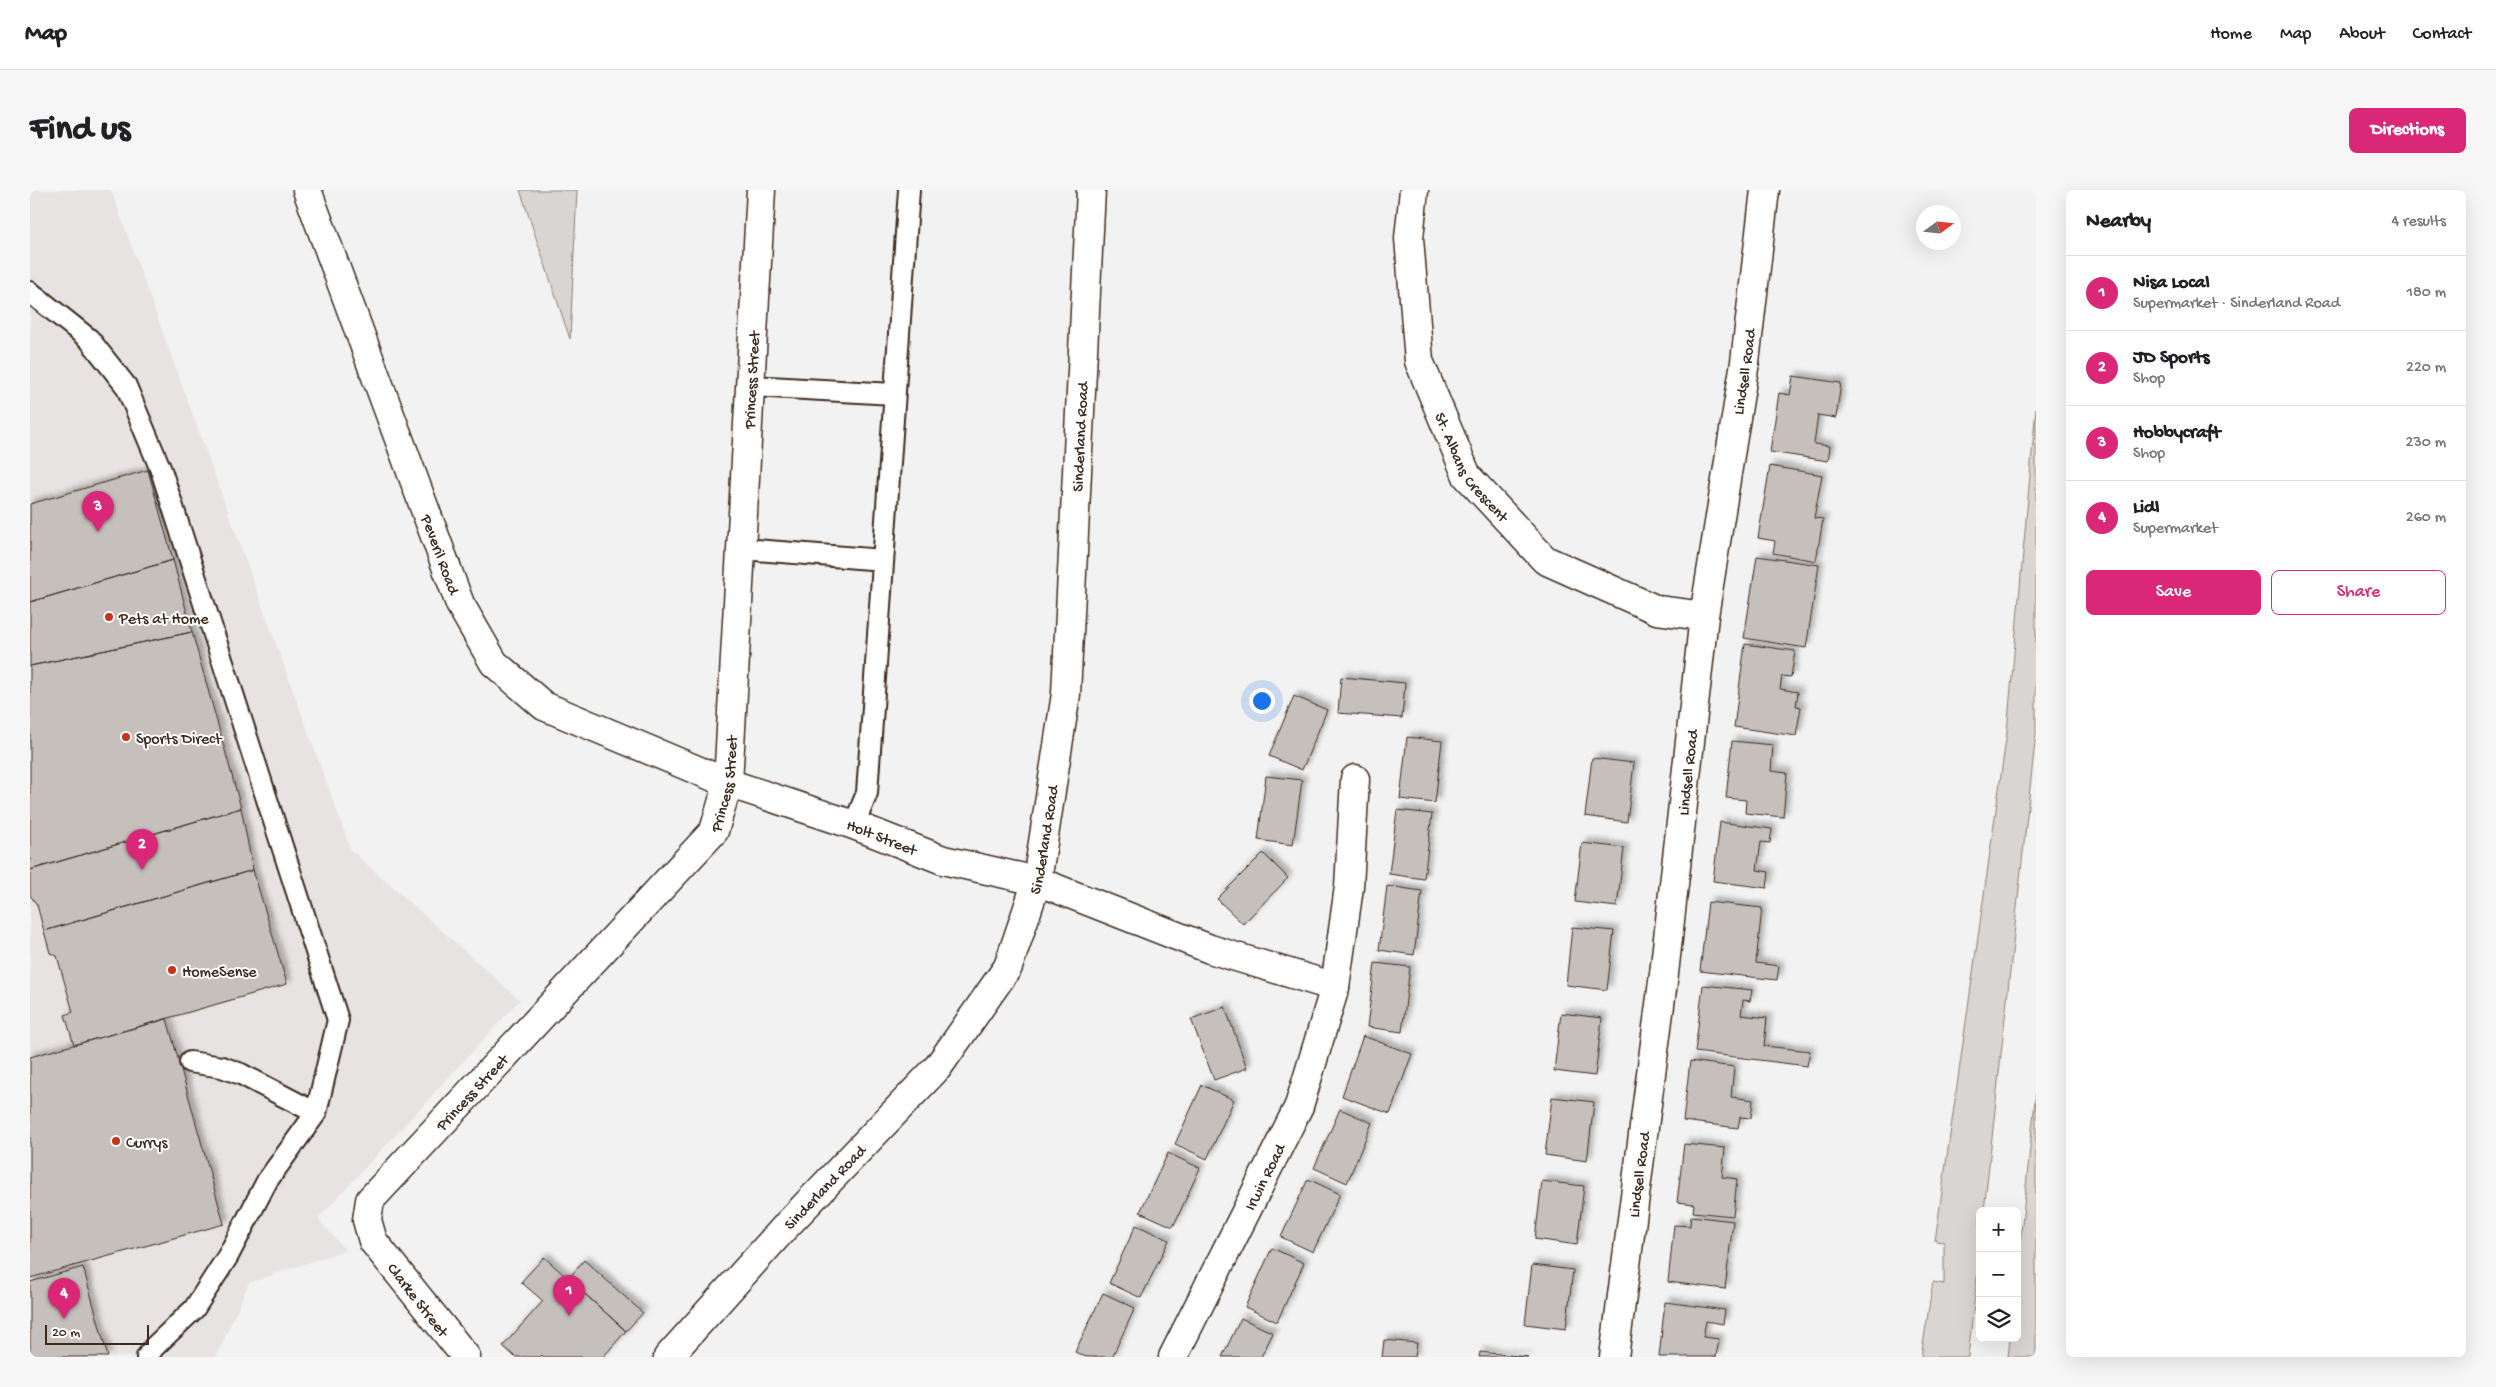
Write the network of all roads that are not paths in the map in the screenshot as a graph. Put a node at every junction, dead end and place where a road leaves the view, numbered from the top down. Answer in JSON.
{"nodes":[{"id":1,"x":307,"y":190,"type":"edge"},
{"id":2,"x":761,"y":190,"type":"edge"},
{"id":3,"x":909,"y":190,"type":"edge"},
{"id":4,"x":1091,"y":190,"type":"edge"},
{"id":5,"x":1414,"y":190,"type":"edge"},
{"id":6,"x":1765,"y":190,"type":"edge"},
{"id":7,"x":30,"y":292,"type":"edge"},
{"id":8,"x":750,"y":386,"type":"junction"},
{"id":9,"x":894,"y":394,"type":"junction"},
{"id":10,"x":742,"y":549,"type":"junction"},
{"id":11,"x":883,"y":560,"type":"junction"},
{"id":12,"x":1704,"y":616,"type":"junction"},
{"id":13,"x":1356,"y":779,"type":"dead end"},
{"id":14,"x":728,"y":783,"type":"junction"},
{"id":15,"x":854,"y":825,"type":"junction"},
{"id":16,"x":1037,"y":881,"type":"junction"},
{"id":17,"x":1336,"y":987,"type":"junction"},
{"id":18,"x":190,"y":1062,"type":"dead end"},
{"id":19,"x":316,"y":1113,"type":"junction"},
{"id":20,"x":373,"y":1240,"type":"joint"},
{"id":21,"x":147,"y":1357,"type":"edge"},
{"id":22,"x":466,"y":1357,"type":"edge"},
{"id":23,"x":668,"y":1357,"type":"edge"},
{"id":24,"x":1173,"y":1357,"type":"edge"},
{"id":25,"x":1614,"y":1357,"type":"edge"}],
"edges":[{"from":1,"to":14,"type":"street","name":"Peveril Road"},
{"from":2,"to":8,"type":"street","name":"Princess Street"},
{"from":3,"to":9,"type":"lane"},
{"from":4,"to":16,"type":"street","name":"Sinderland Road"},
{"from":5,"to":12,"type":"street","name":"St. Albans Crescent"},
{"from":6,"to":12,"type":"street","name":"Lindsell Road"},
{"from":7,"to":19,"type":"lane"},
{"from":8,"to":9,"type":"lane"},
{"from":8,"to":10,"type":"street","name":"Princess Street"},
{"from":9,"to":11,"type":"lane"},
{"from":10,"to":11,"type":"lane"},
{"from":10,"to":14,"type":"street","name":"Princess Street"},
{"from":11,"to":15,"type":"lane"},
{"from":12,"to":25,"type":"street","name":"Lindsell Road"},
{"from":13,"to":17,"type":"street","name":"Irwin Road"},
{"from":14,"to":15,"type":"street","name":"Holt Street"},
{"from":14,"to":20,"type":"street","name":"Princess Street"},
{"from":15,"to":16,"type":"street","name":"Holt Street"},
{"from":16,"to":17,"type":"street"},
{"from":16,"to":23,"type":"street","name":"Sinderland Road"},
{"from":17,"to":24,"type":"street","name":"Irwin Road"},
{"from":18,"to":19,"type":"lane"},
{"from":19,"to":21,"type":"lane"},
{"from":20,"to":22,"type":"street","name":"Clarke Street"}]}
